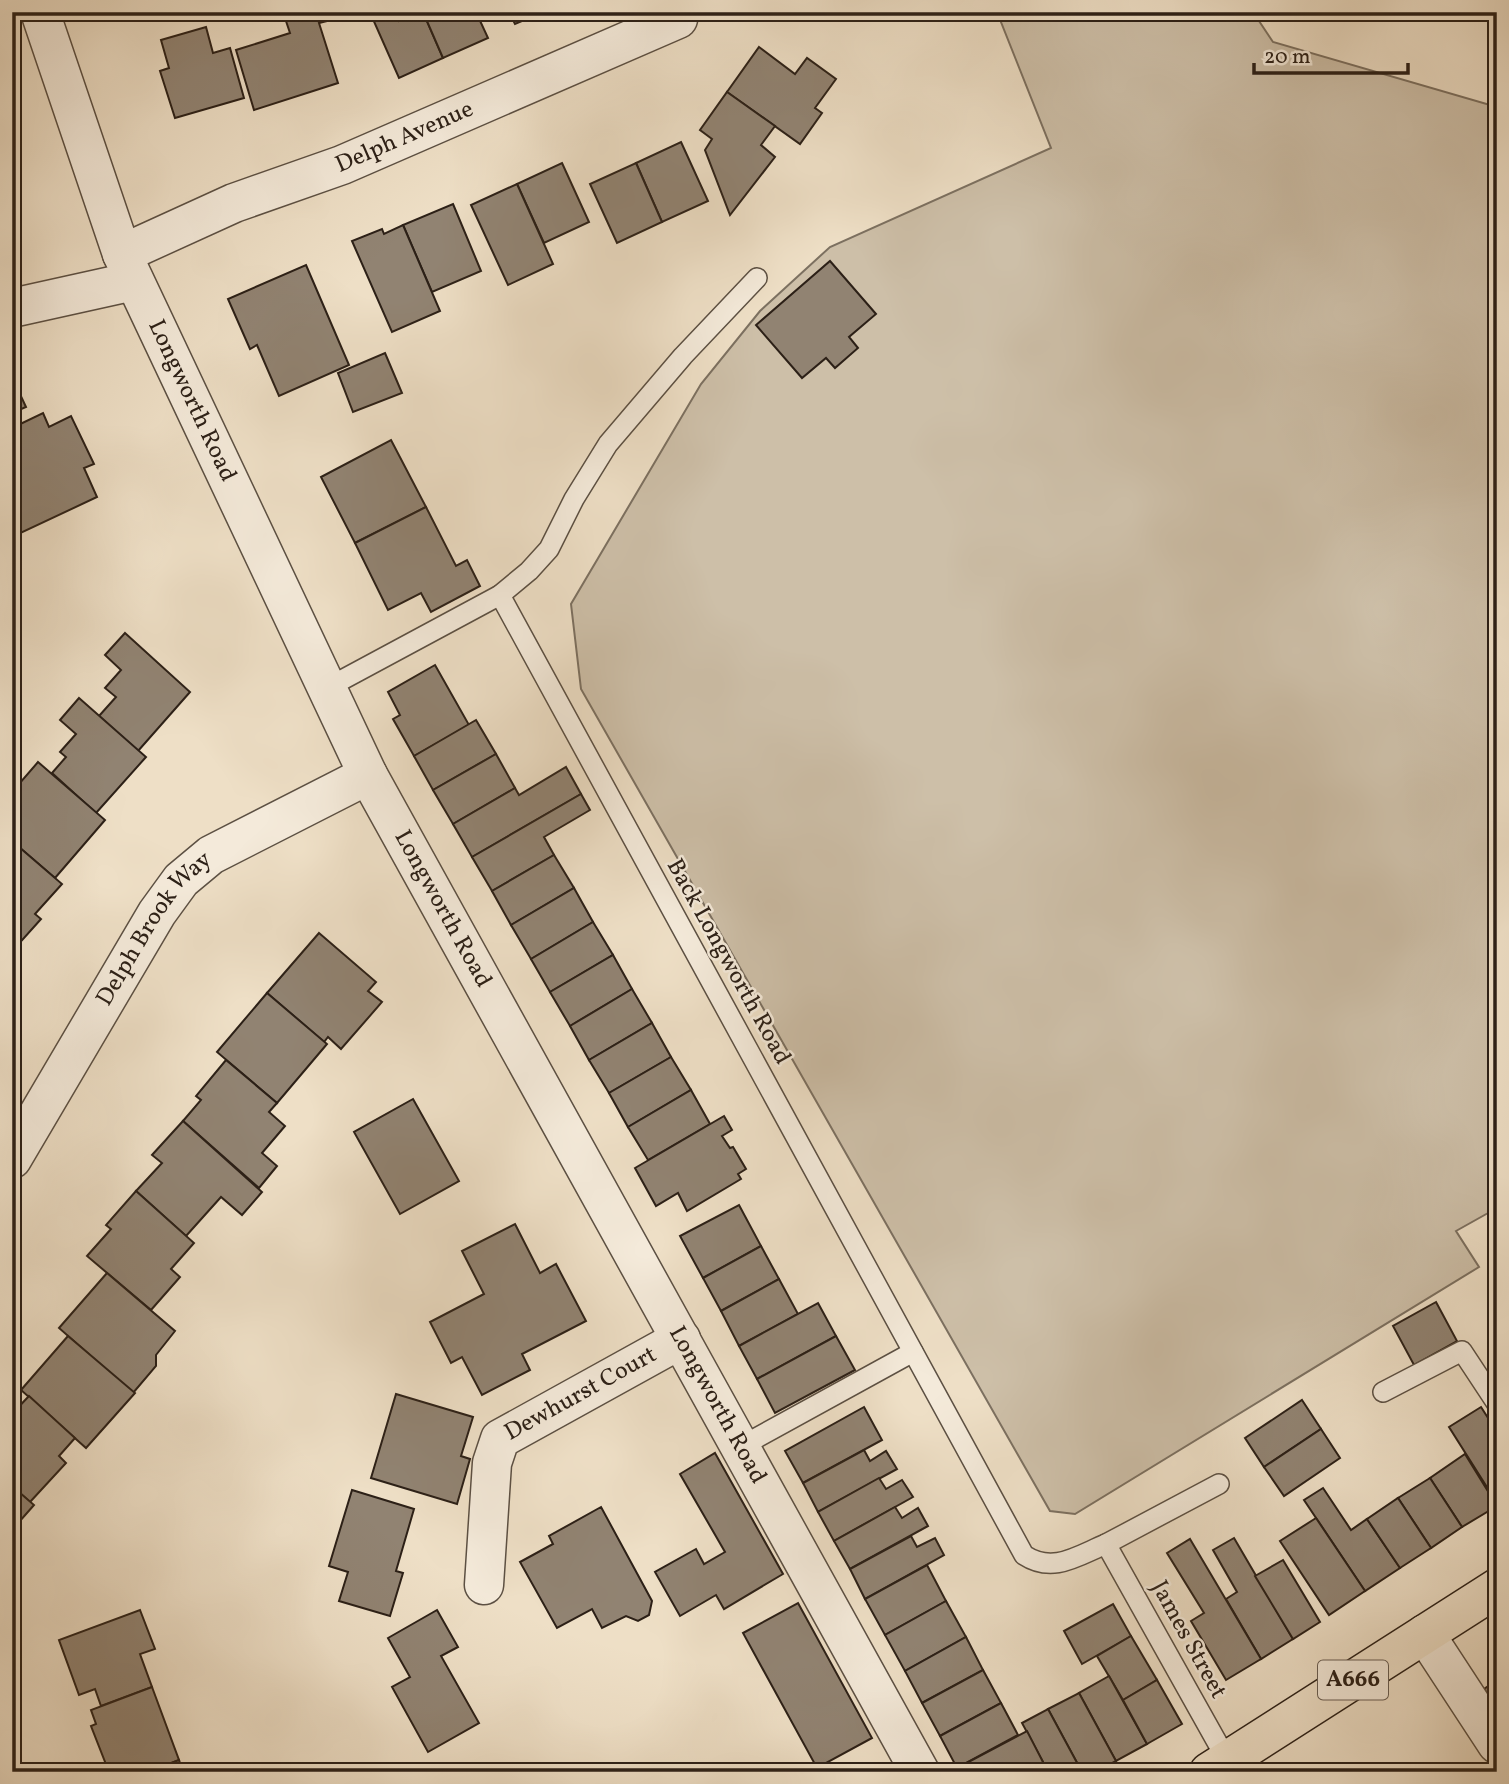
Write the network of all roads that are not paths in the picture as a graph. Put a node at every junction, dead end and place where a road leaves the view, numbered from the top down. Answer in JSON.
{"nodes":[{"id":1,"x":40,"y":12,"type":"edge"},
{"id":2,"x":675,"y":12,"type":"edge"},
{"id":3,"x":128,"y":267,"type":"junction"},
{"id":4,"x":757,"y":278,"type":"dead end"},
{"id":5,"x":12,"y":307,"type":"edge"},
{"id":6,"x":500,"y":595,"type":"junction"},
{"id":7,"x":327,"y":688,"type":"junction"},
{"id":8,"x":368,"y":775,"type":"junction"},
{"id":9,"x":15,"y":1149,"type":"edge"},
{"id":10,"x":681,"y":1339,"type":"junction"},
{"id":11,"x":913,"y":1352,"type":"junction"},
{"id":12,"x":1383,"y":1392,"type":"dead end"},
{"id":13,"x":1497,"y":1404,"type":"edge"},
{"id":14,"x":740,"y":1447,"type":"junction"},
{"id":15,"x":1219,"y":1484,"type":"dead end"},
{"id":16,"x":1106,"y":1544,"type":"junction"},
{"id":17,"x":484,"y":1585,"type":"dead end"},
{"id":18,"x":1497,"y":1588,"type":"edge"},
{"id":19,"x":1425,"y":1634,"type":"junction"},
{"id":20,"x":1497,"y":1744,"type":"edge"},
{"id":21,"x":1218,"y":1766,"type":"edge"},
{"id":22,"x":920,"y":1772,"type":"edge"}],
"edges":[{"from":1,"to":3,"type":"street","name":"Longworth Road"},
{"from":2,"to":3,"type":"street","name":"Delph Avenue"},
{"from":3,"to":5,"type":"street"},
{"from":3,"to":7,"type":"street","name":"Longworth Road"},
{"from":4,"to":6,"type":"lane"},
{"from":6,"to":7,"type":"lane"},
{"from":6,"to":11,"type":"lane","name":"Back Longworth Road"},
{"from":7,"to":8,"type":"street","name":"Longworth Road"},
{"from":8,"to":9,"type":"street","name":"Delph Brook Way"},
{"from":8,"to":10,"type":"street","name":"Longworth Road"},
{"from":10,"to":14,"type":"street","name":"Longworth Road"},
{"from":10,"to":17,"type":"street","name":"Dewhurst Court"},
{"from":11,"to":14,"type":"lane"},
{"from":11,"to":16,"type":"lane","name":"Back Longworth Road"},
{"from":12,"to":13,"type":"lane"},
{"from":14,"to":22,"type":"street","name":"Longworth Road"},
{"from":15,"to":16,"type":"lane"},
{"from":16,"to":21,"type":"lane","name":"James Street"},
{"from":18,"to":19,"type":"highway","number":"A666"},
{"from":19,"to":20,"type":"street"},
{"from":19,"to":21,"type":"highway","number":"A666"}]}
